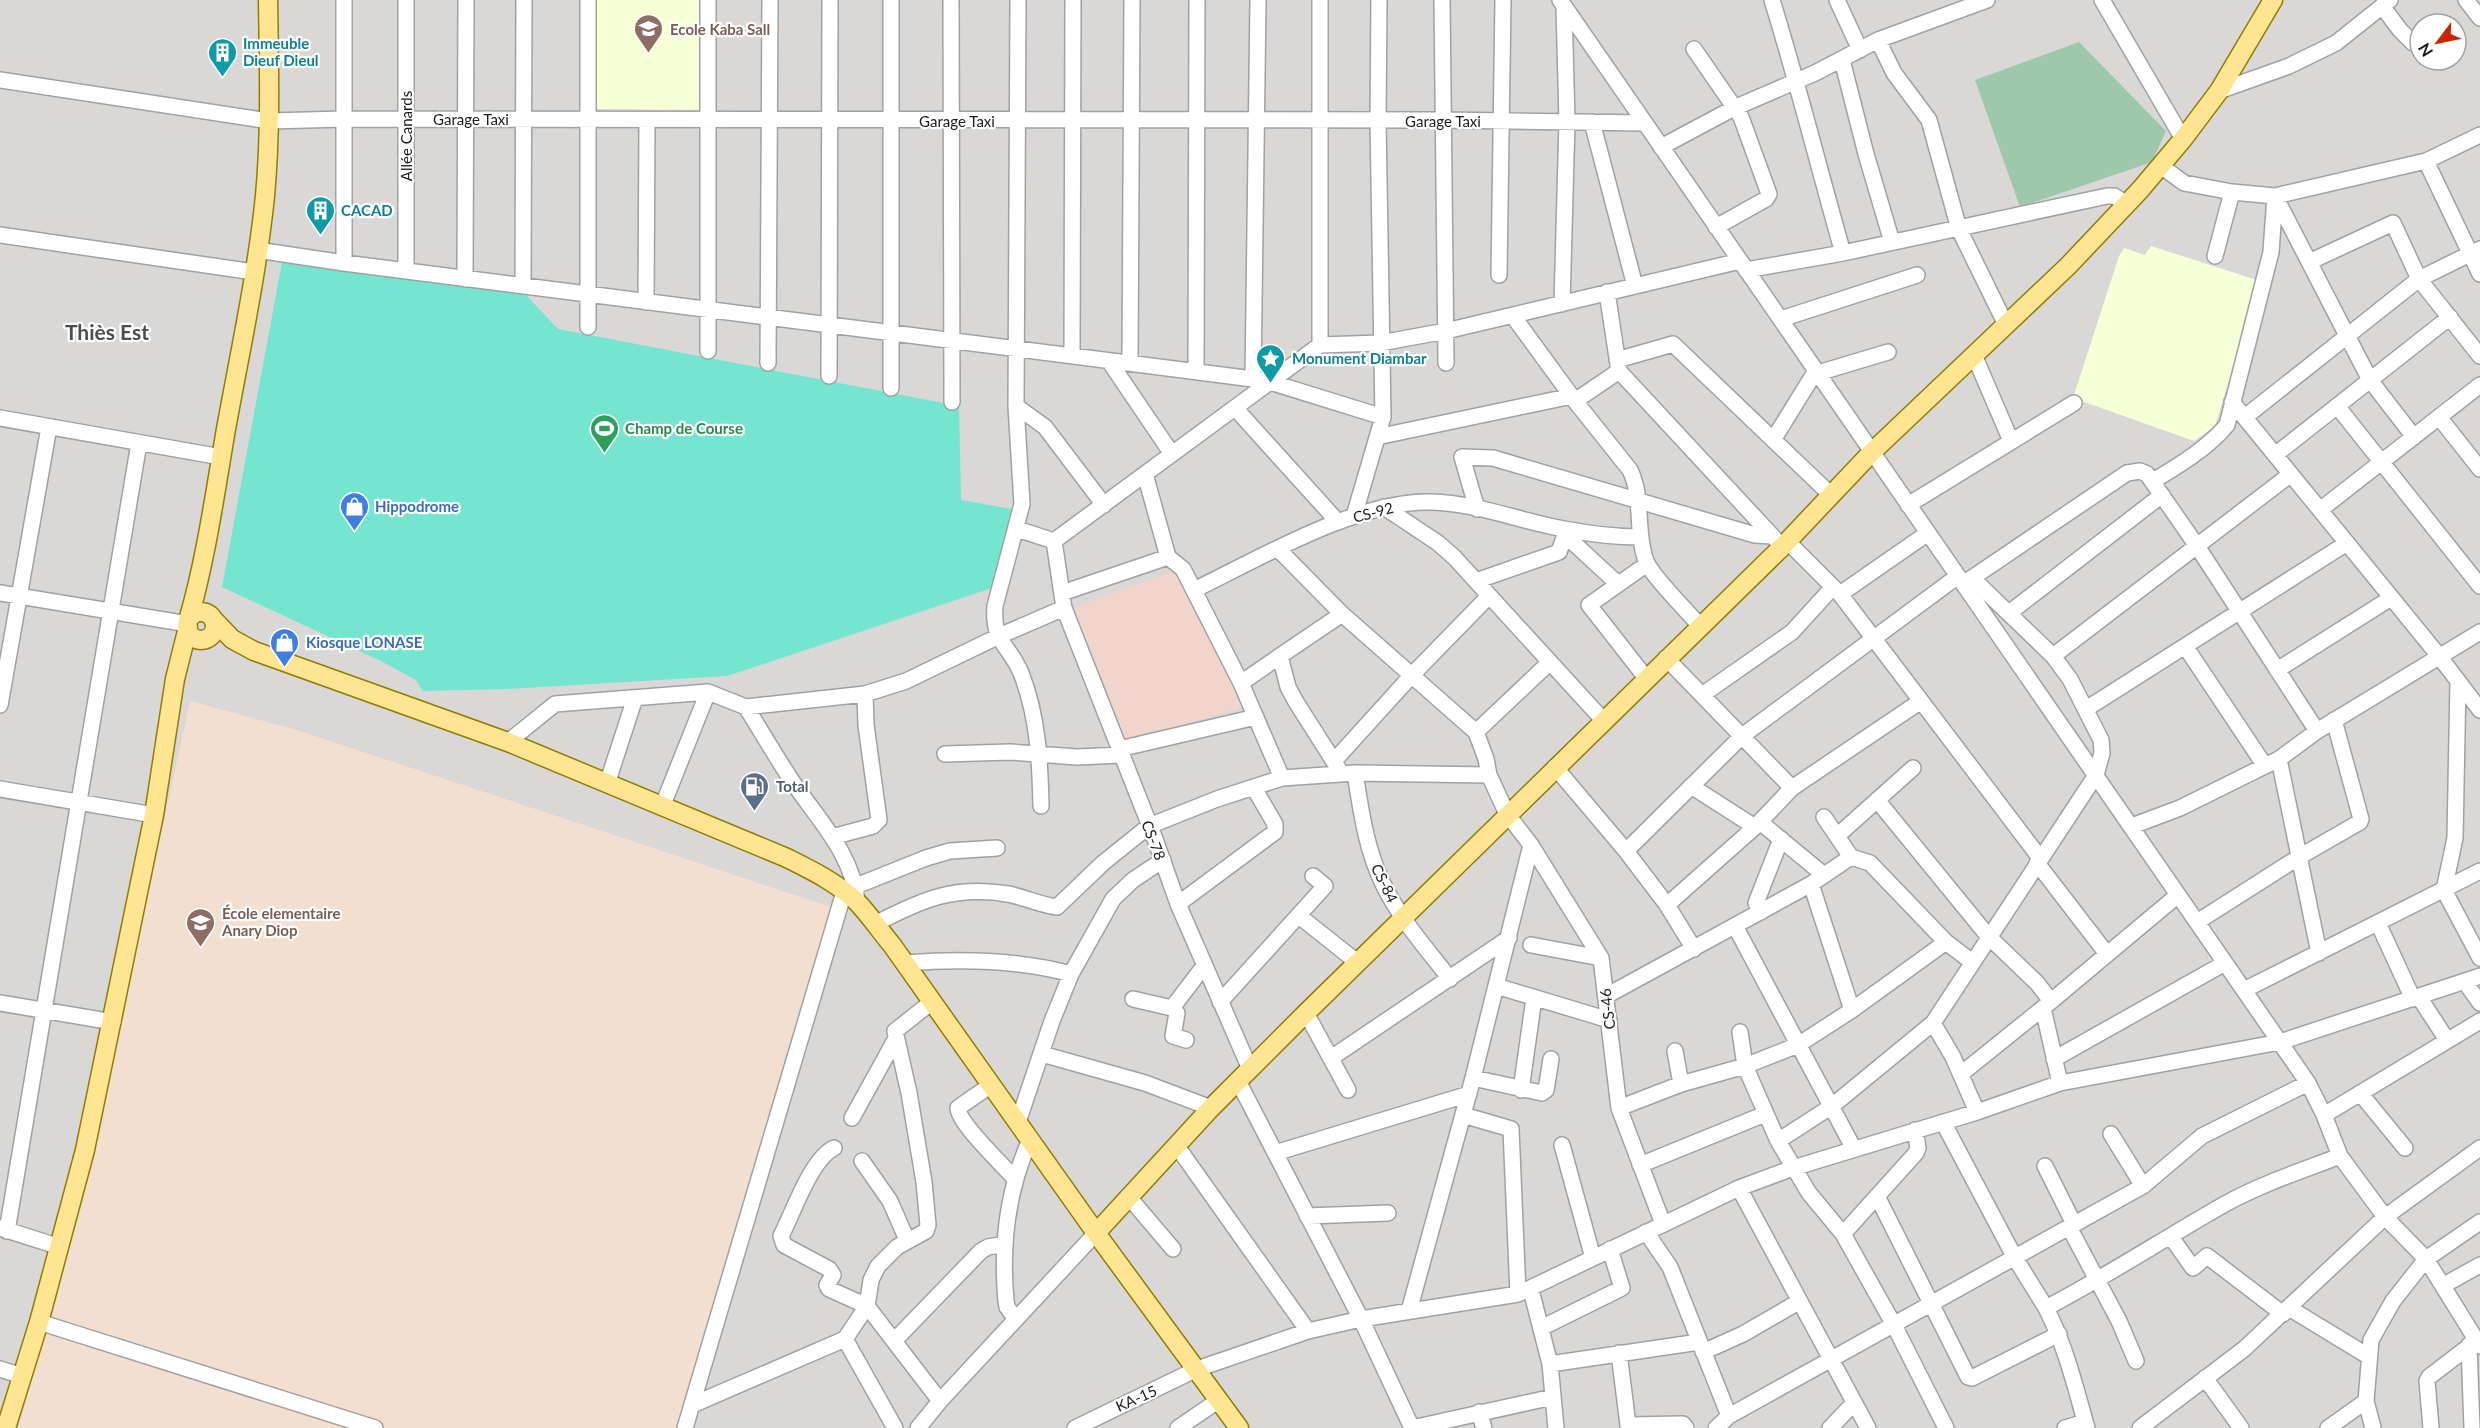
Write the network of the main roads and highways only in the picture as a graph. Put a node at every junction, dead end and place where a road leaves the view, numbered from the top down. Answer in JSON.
{"nodes":[{"id":1,"x":268,"y":0,"type":"edge"},
{"id":2,"x":2273,"y":0,"type":"edge"},
{"id":3,"x":200,"y":574,"type":"junction"},
{"id":4,"x":211,"y":616,"type":"junction"},
{"id":5,"x":194,"y":630,"type":"junction"},
{"id":6,"x":254,"y":651,"type":"junction"},
{"id":7,"x":1096,"y":1233,"type":"junction"},
{"id":8,"x":6,"y":1428,"type":"edge"},
{"id":9,"x":1239,"y":1428,"type":"edge"}],
"edges":[{"from":1,"to":3,"type":"main road"},
{"from":2,"to":7,"type":"main road"},
{"from":3,"to":4,"type":"main road"},
{"from":3,"to":5,"type":"main road"},
{"from":4,"to":5,"type":"main road"},
{"from":4,"to":6,"type":"main road"},
{"from":5,"to":6,"type":"main road"},
{"from":5,"to":8,"type":"main road"},
{"from":6,"to":7,"type":"main road"},
{"from":7,"to":9,"type":"main road"}]}
